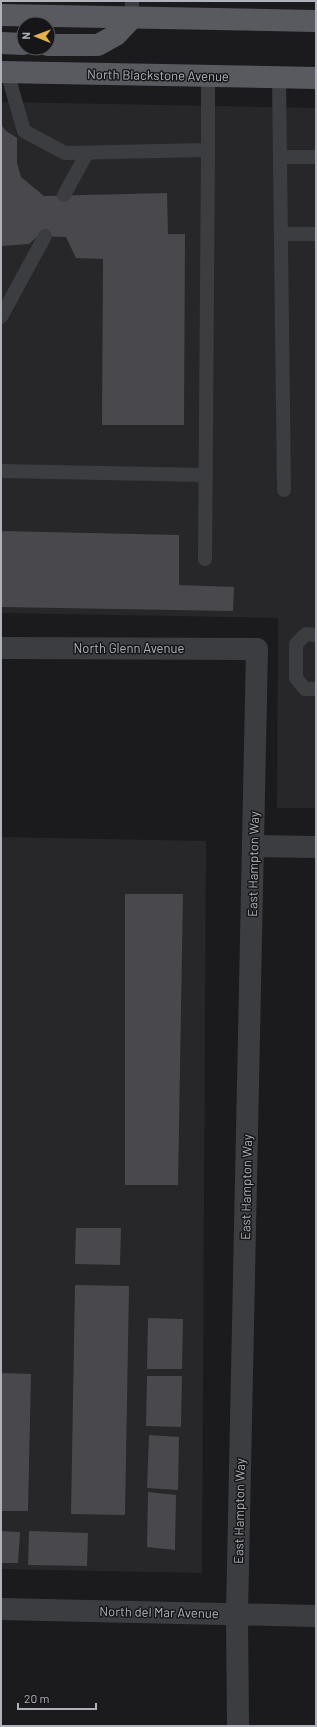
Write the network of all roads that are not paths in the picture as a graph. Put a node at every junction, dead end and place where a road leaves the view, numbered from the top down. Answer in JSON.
{"nodes":[{"id":1,"x":132,"y":9,"type":"edge"},
{"id":2,"x":1,"y":15,"type":"edge"},
{"id":3,"x":316,"y":21,"type":"edge"},
{"id":4,"x":1,"y":44,"type":"edge"},
{"id":5,"x":16,"y":44,"type":"edge"},
{"id":6,"x":56,"y":45,"type":"edge"},
{"id":7,"x":4,"y":72,"type":"edge"},
{"id":8,"x":208,"y":76,"type":"junction"},
{"id":9,"x":279,"y":77,"type":"junction"},
{"id":10,"x":316,"y":78,"type":"edge"},
{"id":11,"x":208,"y":150,"type":"junction"},
{"id":12,"x":87,"y":153,"type":"junction"},
{"id":13,"x":281,"y":157,"type":"junction"},
{"id":14,"x":316,"y":157,"type":"edge"},
{"id":15,"x":64,"y":195,"type":"dead end"},
{"id":16,"x":281,"y":234,"type":"junction"},
{"id":17,"x":316,"y":234,"type":"edge"},
{"id":18,"x":46,"y":236,"type":"dead end"},
{"id":19,"x":1,"y":317,"type":"edge"},
{"id":20,"x":1,"y":471,"type":"edge"},
{"id":21,"x":206,"y":475,"type":"junction"},
{"id":22,"x":284,"y":490,"type":"dead end"},
{"id":23,"x":205,"y":559,"type":"dead end"},
{"id":24,"x":316,"y":635,"type":"edge"},
{"id":25,"x":1,"y":648,"type":"edge"},
{"id":26,"x":257,"y":649,"type":"joint"},
{"id":27,"x":316,"y":689,"type":"edge"},
{"id":28,"x":254,"y":846,"type":"junction"},
{"id":29,"x":316,"y":847,"type":"edge"},
{"id":30,"x":1,"y":1610,"type":"edge"},
{"id":31,"x":237,"y":1614,"type":"junction"},
{"id":32,"x":316,"y":1616,"type":"edge"},
{"id":33,"x":238,"y":1726,"type":"edge"}],
"edges":[{"from":1,"to":2,"type":"main road"},
{"from":1,"to":3,"type":"main road"},
{"from":1,"to":6,"type":"main road"},
{"from":4,"to":5,"type":"main road"},
{"from":7,"to":8,"type":"main road","name":"North Blackstone Avenue"},
{"from":7,"to":12,"type":"lane"},
{"from":8,"to":9,"type":"main road","name":"North Blackstone Avenue"},
{"from":8,"to":11,"type":"lane"},
{"from":9,"to":10,"type":"main road","name":"North Blackstone Avenue"},
{"from":9,"to":13,"type":"lane"},
{"from":11,"to":12,"type":"lane"},
{"from":11,"to":21,"type":"lane"},
{"from":12,"to":15,"type":"lane"},
{"from":13,"to":14,"type":"lane"},
{"from":13,"to":16,"type":"lane"},
{"from":16,"to":17,"type":"lane"},
{"from":16,"to":22,"type":"lane"},
{"from":18,"to":19,"type":"lane"},
{"from":20,"to":21,"type":"lane"},
{"from":21,"to":23,"type":"lane"},
{"from":24,"to":27,"type":"lane"},
{"from":25,"to":26,"type":"street","name":"North Glenn Avenue"},
{"from":26,"to":28,"type":"street","name":"East Hampton Way"},
{"from":28,"to":29,"type":"street"},
{"from":28,"to":31,"type":"street","name":"East Hampton Way"},
{"from":30,"to":31,"type":"street","name":"North del Mar Avenue"},
{"from":31,"to":32,"type":"street","name":"North del Mar Avenue"},
{"from":31,"to":33,"type":"street","name":"East Hampton Way"}]}
